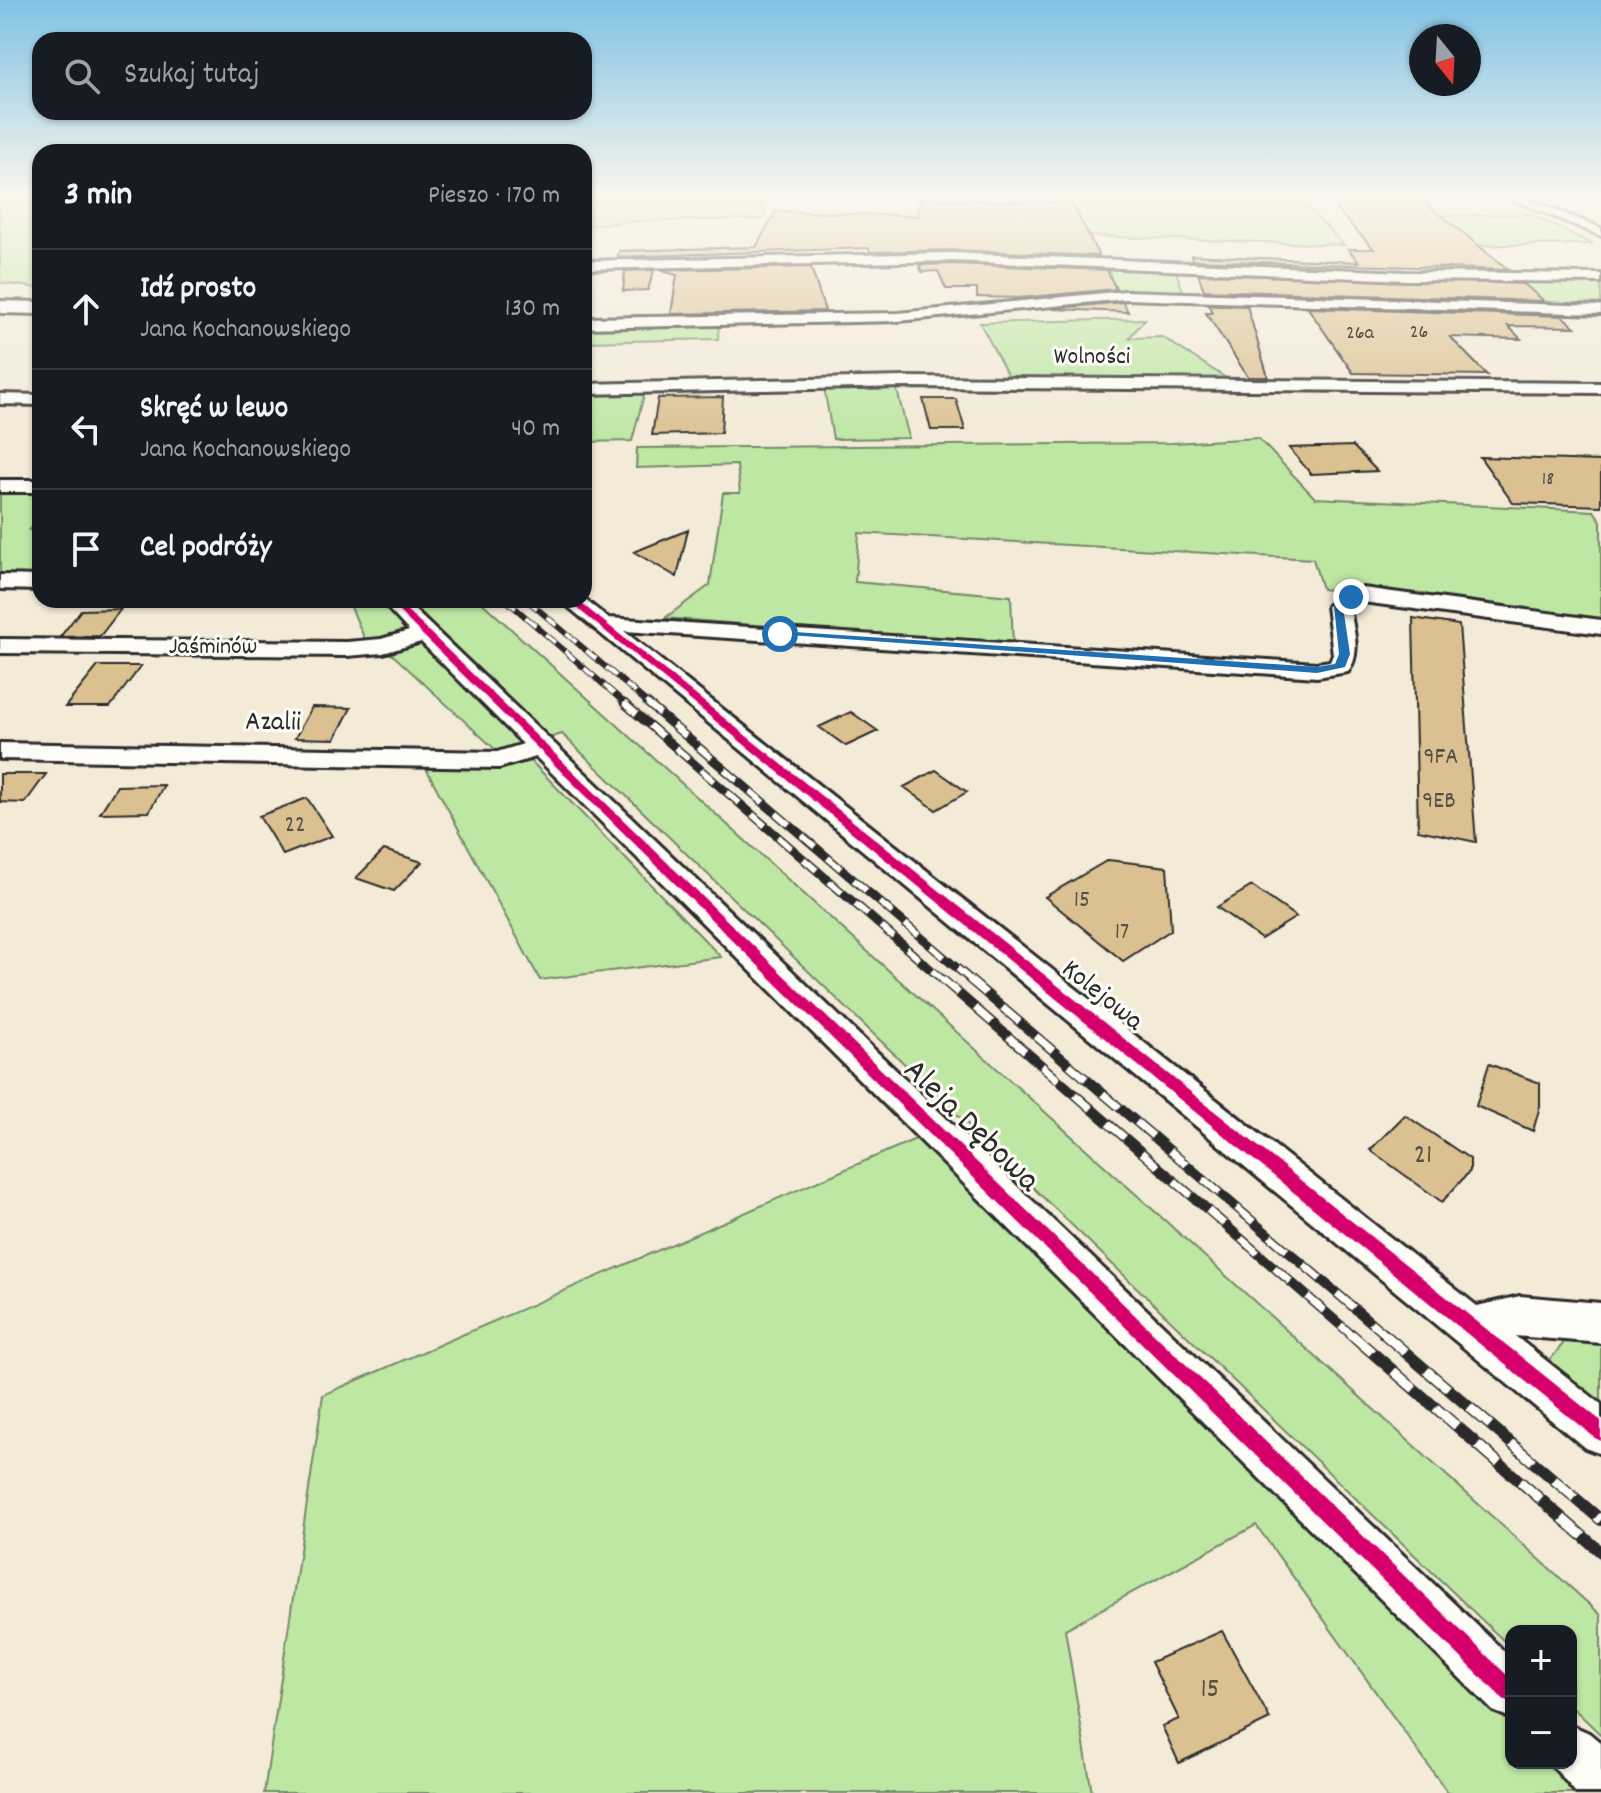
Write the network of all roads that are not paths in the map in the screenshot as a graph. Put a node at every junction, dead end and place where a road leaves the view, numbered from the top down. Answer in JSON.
{"nodes":[{"id":1,"x":1569,"y":278,"type":"edge"},
{"id":2,"x":1601,"y":278,"type":"edge"},
{"id":3,"x":0,"y":307,"type":"edge"},
{"id":4,"x":32,"y":308,"type":"edge"},
{"id":5,"x":1601,"y":310,"type":"edge"},
{"id":6,"x":592,"y":323,"type":"edge"},
{"id":7,"x":1601,"y":388,"type":"edge"},
{"id":8,"x":592,"y":389,"type":"edge"},
{"id":9,"x":0,"y":399,"type":"edge"},
{"id":10,"x":32,"y":400,"type":"edge"},
{"id":11,"x":0,"y":486,"type":"edge"},
{"id":12,"x":32,"y":486,"type":"edge"},
{"id":13,"x":0,"y":582,"type":"edge"},
{"id":14,"x":32,"y":583,"type":"edge"},
{"id":15,"x":399,"y":608,"type":"edge"},
{"id":16,"x":581,"y":608,"type":"edge"},
{"id":17,"x":601,"y":625,"type":"junction"},
{"id":18,"x":1601,"y":627,"type":"edge"},
{"id":19,"x":424,"y":634,"type":"junction"},
{"id":20,"x":0,"y":646,"type":"edge"},
{"id":21,"x":543,"y":746,"type":"junction"},
{"id":22,"x":0,"y":751,"type":"edge"},
{"id":23,"x":1601,"y":1323,"type":"edge"},
{"id":24,"x":1473,"y":1327,"type":"junction"},
{"id":25,"x":1601,"y":1432,"type":"edge"},
{"id":26,"x":1505,"y":1687,"type":"edge"},
{"id":27,"x":1577,"y":1757,"type":"edge"},
{"id":28,"x":1601,"y":1780,"type":"edge"}],
"edges":[{"from":1,"to":2,"type":"street"},
{"from":3,"to":4,"type":"street"},
{"from":5,"to":6,"type":"street"},
{"from":7,"to":8,"type":"street","name":"Wolności"},
{"from":9,"to":10,"type":"street"},
{"from":11,"to":12,"type":"street"},
{"from":13,"to":14,"type":"street"},
{"from":15,"to":19,"type":"street","name":"Aleja Dębowa"},
{"from":16,"to":17,"type":"street","name":"Kolejowa"},
{"from":17,"to":18,"type":"street"},
{"from":17,"to":24,"type":"street","name":"Kolejowa"},
{"from":19,"to":20,"type":"street","name":"Jaśminów"},
{"from":19,"to":21,"type":"street","name":"Aleja Dębowa"},
{"from":21,"to":22,"type":"street","name":"Azalii"},
{"from":21,"to":26,"type":"street","name":"Aleja Dębowa"},
{"from":23,"to":24,"type":"street"},
{"from":24,"to":25,"type":"street","name":"Kolejowa"},
{"from":27,"to":28,"type":"street"}]}
